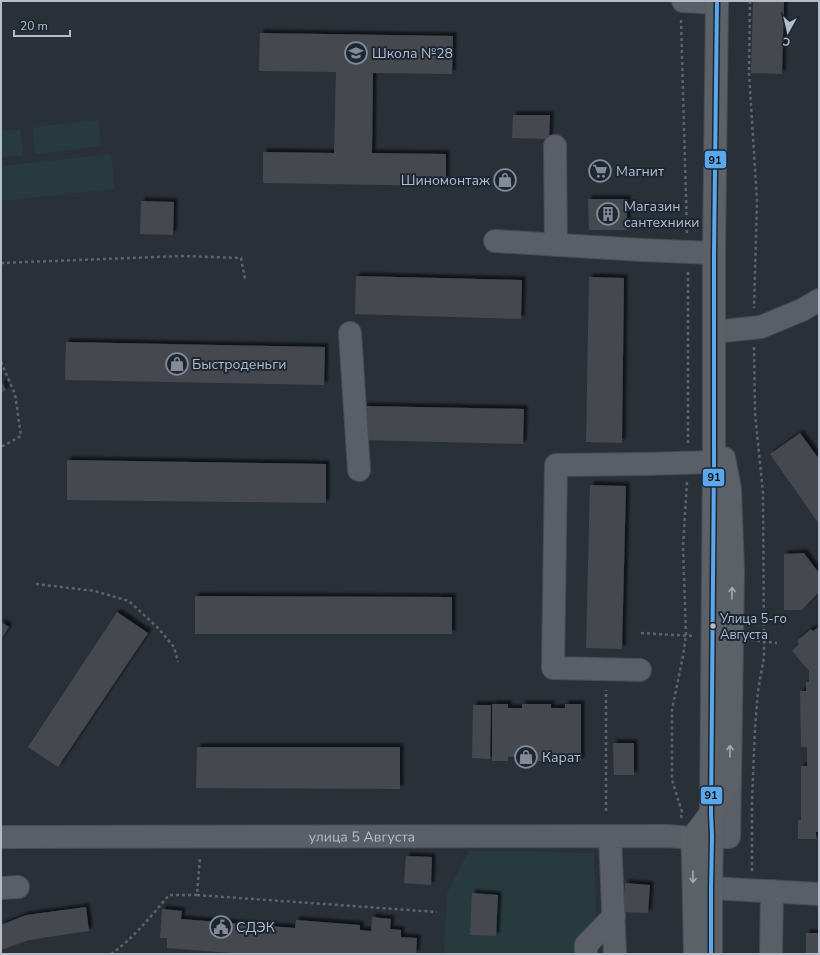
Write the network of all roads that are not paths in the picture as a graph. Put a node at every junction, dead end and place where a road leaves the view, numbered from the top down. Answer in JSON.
{"nodes":[{"id":1,"x":683,"y":1,"type":"edge"},
{"id":2,"x":717,"y":2,"type":"edge"},
{"id":3,"x":555,"y":146,"type":"dead end"},
{"id":4,"x":495,"y":241,"type":"dead end"},
{"id":5,"x":556,"y":245,"type":"junction"},
{"id":6,"x":714,"y":253,"type":"junction"},
{"id":7,"x":819,"y":300,"type":"edge"},
{"id":8,"x":714,"y":332,"type":"junction"},
{"id":9,"x":350,"y":333,"type":"dead end"},
{"id":10,"x":714,"y":401,"type":"junction"},
{"id":11,"x":714,"y":462,"type":"junction"},
{"id":12,"x":359,"y":470,"type":"dead end"},
{"id":13,"x":640,"y":670,"type":"dead end"},
{"id":14,"x":730,"y":779,"type":"junction"},
{"id":15,"x":711,"y":813,"type":"junction"},
{"id":16,"x":1,"y":837,"type":"edge"},
{"id":17,"x":610,"y":837,"type":"junction"},
{"id":18,"x":702,"y":837,"type":"junction"},
{"id":19,"x":710,"y":888,"type":"junction"},
{"id":20,"x":762,"y":891,"type":"junction"},
{"id":21,"x":819,"y":894,"type":"edge"},
{"id":22,"x":614,"y":916,"type":"junction"},
{"id":23,"x":586,"y":954,"type":"edge"},
{"id":24,"x":615,"y":954,"type":"edge"},
{"id":25,"x":695,"y":954,"type":"edge"},
{"id":26,"x":711,"y":954,"type":"edge"},
{"id":27,"x":771,"y":954,"type":"edge"}],
"edges":[{"from":1,"to":2,"type":"street"},
{"from":2,"to":6,"type":"main road"},
{"from":3,"to":5,"type":"street"},
{"from":4,"to":5,"type":"street"},
{"from":5,"to":6,"type":"street"},
{"from":6,"to":8,"type":"main road"},
{"from":7,"to":8,"type":"street"},
{"from":8,"to":10,"type":"main road"},
{"from":9,"to":12,"type":"street"},
{"from":10,"to":11,"type":"main road"},
{"from":14,"to":10,"type":"main road","one_way":true},
{"from":11,"to":13,"type":"street"},
{"from":11,"to":15,"type":"main road"},
{"from":14,"to":15,"type":"main road"},
{"from":14,"to":18,"type":"street","name":"улица 5 Августа"},
{"from":15,"to":18,"type":"main road"},
{"from":16,"to":17,"type":"street","name":"улица 5 Августа"},
{"from":17,"to":18,"type":"street","name":"улица 5 Августа"},
{"from":17,"to":22,"type":"street"},
{"from":18,"to":19,"type":"main road"},
{"from":18,"to":25,"type":"main road","one_way":true},
{"from":19,"to":20,"type":"street"},
{"from":19,"to":26,"type":"main road"},
{"from":20,"to":21,"type":"street"},
{"from":20,"to":27,"type":"street"},
{"from":22,"to":23,"type":"street"},
{"from":22,"to":24,"type":"street"}]}
